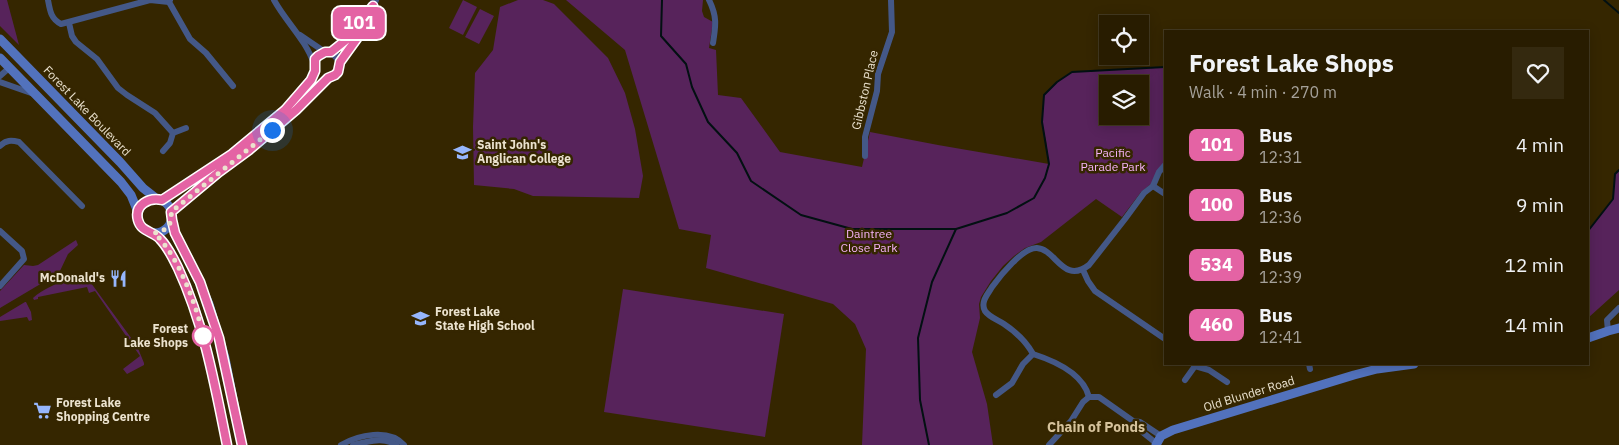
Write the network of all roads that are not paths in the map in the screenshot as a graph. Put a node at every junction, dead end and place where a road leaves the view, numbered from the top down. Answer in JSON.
{"nodes":[{"id":1,"x":48,"y":0,"type":"edge"},
{"id":2,"x":274,"y":0,"type":"edge"},
{"id":3,"x":708,"y":0,"type":"edge"},
{"id":4,"x":891,"y":0,"type":"edge"},
{"id":5,"x":170,"y":1,"type":"edge"},
{"id":6,"x":374,"y":3,"type":"edge"},
{"id":7,"x":70,"y":23,"type":"junction"},
{"id":8,"x":295,"y":31,"type":"junction"},
{"id":9,"x":0,"y":39,"type":"edge"},
{"id":10,"x":713,"y":43,"type":"dead end"},
{"id":11,"x":328,"y":52,"type":"junction"},
{"id":12,"x":7,"y":59,"type":"edge"},
{"id":13,"x":340,"y":62,"type":"junction"},
{"id":14,"x":315,"y":67,"type":"junction"},
{"id":15,"x":0,"y":76,"type":"edge"},
{"id":16,"x":328,"y":78,"type":"junction"},
{"id":17,"x":0,"y":82,"type":"edge"},
{"id":18,"x":233,"y":86,"type":"dead end"},
{"id":19,"x":36,"y":95,"type":"junction"},
{"id":20,"x":186,"y":128,"type":"dead end"},
{"id":21,"x":173,"y":133,"type":"junction"},
{"id":22,"x":0,"y":146,"type":"edge"},
{"id":23,"x":163,"y":151,"type":"dead end"},
{"id":24,"x":865,"y":156,"type":"dead end"},
{"id":25,"x":1164,"y":166,"type":"edge"},
{"id":26,"x":1153,"y":186,"type":"junction"},
{"id":27,"x":1164,"y":193,"type":"edge"},
{"id":28,"x":159,"y":200,"type":"junction"},
{"id":29,"x":82,"y":206,"type":"dead end"},
{"id":30,"x":138,"y":212,"type":"junction"},
{"id":31,"x":171,"y":216,"type":"junction"},
{"id":32,"x":0,"y":231,"type":"edge"},
{"id":33,"x":154,"y":233,"type":"junction"},
{"id":34,"x":1083,"y":270,"type":"junction"},
{"id":35,"x":0,"y":286,"type":"edge"},
{"id":36,"x":1619,"y":308,"type":"edge"},
{"id":37,"x":1619,"y":328,"type":"edge"},
{"id":38,"x":1608,"y":330,"type":"junction"},
{"id":39,"x":1164,"y":337,"type":"edge"},
{"id":40,"x":1589,"y":338,"type":"edge"},
{"id":41,"x":1033,"y":354,"type":"junction"},
{"id":42,"x":1195,"y":365,"type":"edge"},
{"id":43,"x":1398,"y":365,"type":"edge"},
{"id":44,"x":1185,"y":380,"type":"dead end"},
{"id":45,"x":1227,"y":382,"type":"dead end"},
{"id":46,"x":996,"y":394,"type":"dead end"},
{"id":47,"x":1088,"y":397,"type":"junction"},
{"id":48,"x":240,"y":434,"type":"junction"},
{"id":49,"x":1158,"y":441,"type":"edge"},
{"id":50,"x":227,"y":445,"type":"edge"},
{"id":51,"x":242,"y":445,"type":"edge"},
{"id":52,"x":247,"y":445,"type":"edge"},
{"id":53,"x":342,"y":445,"type":"edge"},
{"id":54,"x":353,"y":445,"type":"edge"},
{"id":55,"x":396,"y":445,"type":"edge"},
{"id":56,"x":404,"y":445,"type":"edge"},
{"id":57,"x":1049,"y":445,"type":"edge"}],
"edges":[{"from":1,"to":7,"type":"street"},
{"from":2,"to":8,"type":"street"},
{"from":3,"to":10,"type":"street"},
{"from":4,"to":24,"type":"street","name":"Gibbston Place"},
{"from":5,"to":7,"type":"street"},
{"from":5,"to":18,"type":"street"},
{"from":6,"to":11,"type":"street"},
{"from":6,"to":13,"type":"street"},
{"from":7,"to":21,"type":"street"},
{"from":8,"to":11,"type":"street"},
{"from":8,"to":14,"type":"street"},
{"from":9,"to":12,"type":"main road","name":"Forest Lake Boulevard"},
{"from":11,"to":13,"type":"street"},
{"from":11,"to":14,"type":"street"},
{"from":12,"to":15,"type":"street"},
{"from":12,"to":19,"type":"main road","name":"Forest Lake Boulevard"},
{"from":12,"to":28,"type":"main road","name":"Forest Lake Boulevard"},
{"from":13,"to":16,"type":"street"},
{"from":14,"to":16,"type":"street"},
{"from":14,"to":28,"type":"street"},
{"from":16,"to":31,"type":"street"},
{"from":17,"to":19,"type":"street"},
{"from":19,"to":30,"type":"main road","name":"Forest Lake Boulevard"},
{"from":20,"to":21,"type":"street"},
{"from":21,"to":23,"type":"street"},
{"from":22,"to":29,"type":"street"},
{"from":25,"to":26,"type":"street"},
{"from":26,"to":27,"type":"street"},
{"from":26,"to":34,"type":"street"},
{"from":28,"to":30,"type":"main road"},
{"from":28,"to":31,"type":"main road"},
{"from":30,"to":33,"type":"main road"},
{"from":31,"to":33,"type":"main road"},
{"from":31,"to":48,"type":"main road"},
{"from":32,"to":35,"type":"street"},
{"from":33,"to":50,"type":"main road"},
{"from":34,"to":39,"type":"street"},
{"from":34,"to":41,"type":"street"},
{"from":36,"to":38,"type":"street"},
{"from":37,"to":38,"type":"main road"},
{"from":38,"to":40,"type":"main road"},
{"from":41,"to":46,"type":"street"},
{"from":41,"to":47,"type":"street"},
{"from":42,"to":44,"type":"street"},
{"from":42,"to":45,"type":"street"},
{"from":43,"to":49,"type":"main road","name":"Old Blunder Road"},
{"from":47,"to":49,"type":"street"},
{"from":47,"to":57,"type":"street"},
{"from":48,"to":51,"type":"main road"},
{"from":48,"to":52,"type":"street"},
{"from":53,"to":56,"type":"street"},
{"from":54,"to":55,"type":"street"}]}
